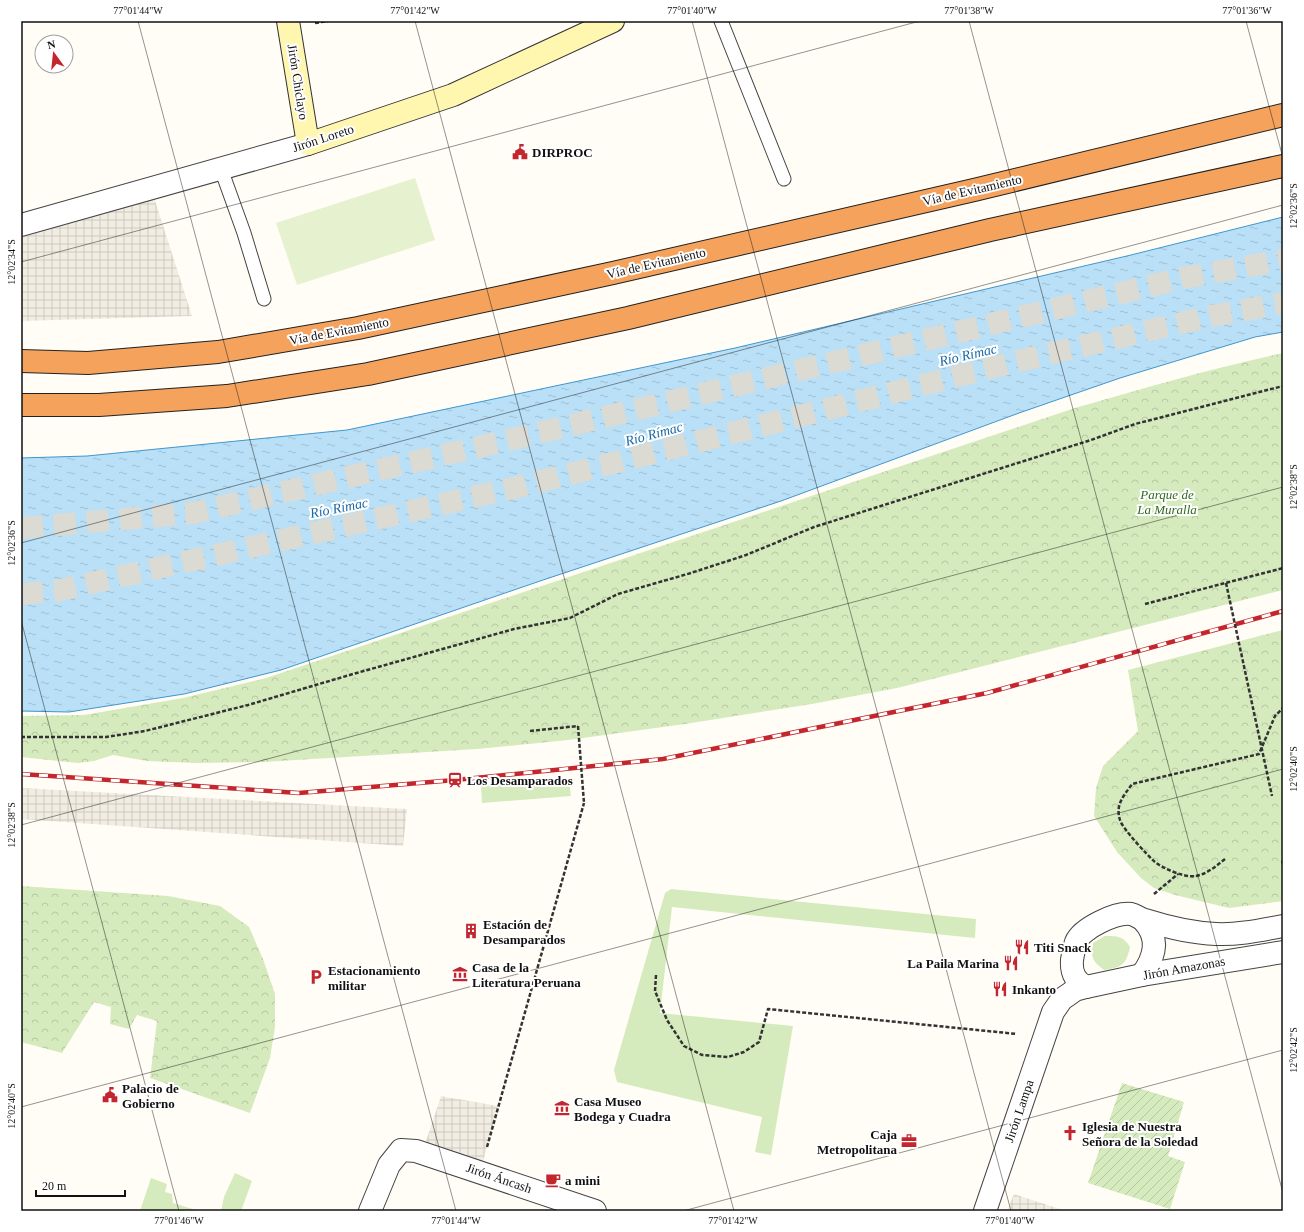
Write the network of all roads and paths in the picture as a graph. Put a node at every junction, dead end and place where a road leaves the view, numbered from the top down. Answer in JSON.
{"nodes":[{"id":1,"x":288,"y":21,"type":"edge"},
{"id":2,"x":614,"y":21,"type":"edge"},
{"id":3,"x":721,"y":21,"type":"edge"},
{"id":4,"x":1283,"y":115,"type":"edge"},
{"id":5,"x":308,"y":144,"type":"junction"},
{"id":6,"x":1283,"y":166,"type":"edge"},
{"id":7,"x":222,"y":169,"type":"junction"},
{"id":8,"x":784,"y":179,"type":"dead end"},
{"id":9,"x":21,"y":225,"type":"edge"},
{"id":10,"x":264,"y":299,"type":"dead end"},
{"id":11,"x":21,"y":361,"type":"edge"},
{"id":12,"x":1283,"y":386,"type":"edge"},
{"id":13,"x":21,"y":405,"type":"edge"},
{"id":14,"x":1283,"y":568,"type":"edge"},
{"id":15,"x":1226,"y":583,"type":"junction"},
{"id":16,"x":1145,"y":604,"type":"dead end"},
{"id":17,"x":1283,"y":708,"type":"edge"},
{"id":18,"x":530,"y":731,"type":"dead end"},
{"id":19,"x":21,"y":737,"type":"edge"},
{"id":20,"x":1272,"y":796,"type":"dead end"},
{"id":21,"x":1225,"y":859,"type":"dead end"},
{"id":22,"x":1178,"y":874,"type":"junction"},
{"id":23,"x":1149,"y":898,"type":"dead end"},
{"id":24,"x":1143,"y":920,"type":"junction"},
{"id":25,"x":1283,"y":926,"type":"edge"},
{"id":26,"x":1283,"y":952,"type":"edge"},
{"id":27,"x":656,"y":975,"type":"dead end"},
{"id":28,"x":1142,"y":976,"type":"junction"},
{"id":29,"x":1086,"y":987,"type":"junction"},
{"id":30,"x":1053,"y":1012,"type":"joint"},
{"id":31,"x":1044,"y":1037,"type":"junction"},
{"id":32,"x":480,"y":1172,"type":"junction"},
{"id":33,"x":370,"y":1211,"type":"edge"},
{"id":34,"x":595,"y":1211,"type":"edge"},
{"id":35,"x":985,"y":1211,"type":"edge"}],
"edges":[{"from":1,"to":5,"type":"main road","name":"Jirón Chiclayo"},
{"from":2,"to":5,"type":"main road","name":"Jirón Loreto"},
{"from":3,"to":8,"type":"lane"},
{"from":4,"to":11,"type":"highway","name":"Vía de Evitamiento"},
{"from":5,"to":7,"type":"street","name":"Jirón Loreto"},
{"from":6,"to":13,"type":"highway"},
{"from":7,"to":9,"type":"street","name":"Jirón Loreto"},
{"from":7,"to":10,"type":"lane"},
{"from":12,"to":19,"type":"path"},
{"from":14,"to":15,"type":"path"},
{"from":15,"to":16,"type":"path"},
{"from":15,"to":20,"type":"path","bridge":true},
{"from":17,"to":22,"type":"path"},
{"from":18,"to":32,"type":"path","bridge":true},
{"from":21,"to":22,"type":"path"},
{"from":22,"to":23,"type":"path"},
{"from":24,"to":25,"type":"street","name":"Jirón Amazonas"},
{"from":24,"to":28,"type":"street"},
{"from":24,"to":29,"type":"street","name":"Jirón Amazonas"},
{"from":26,"to":28,"type":"street","name":"Jirón Amazonas"},
{"from":27,"to":31,"type":"path"},
{"from":28,"to":29,"type":"street","name":"Jirón Amazonas"},
{"from":29,"to":30,"type":"street","name":"Jirón Amazonas"},
{"from":30,"to":31,"type":"street","name":"Jirón Lampa"},
{"from":31,"to":35,"type":"street","name":"Jirón Lampa"},
{"from":32,"to":33,"type":"street","name":"Jirón Áncash"},
{"from":32,"to":34,"type":"street","name":"Jirón Áncash"}]}
